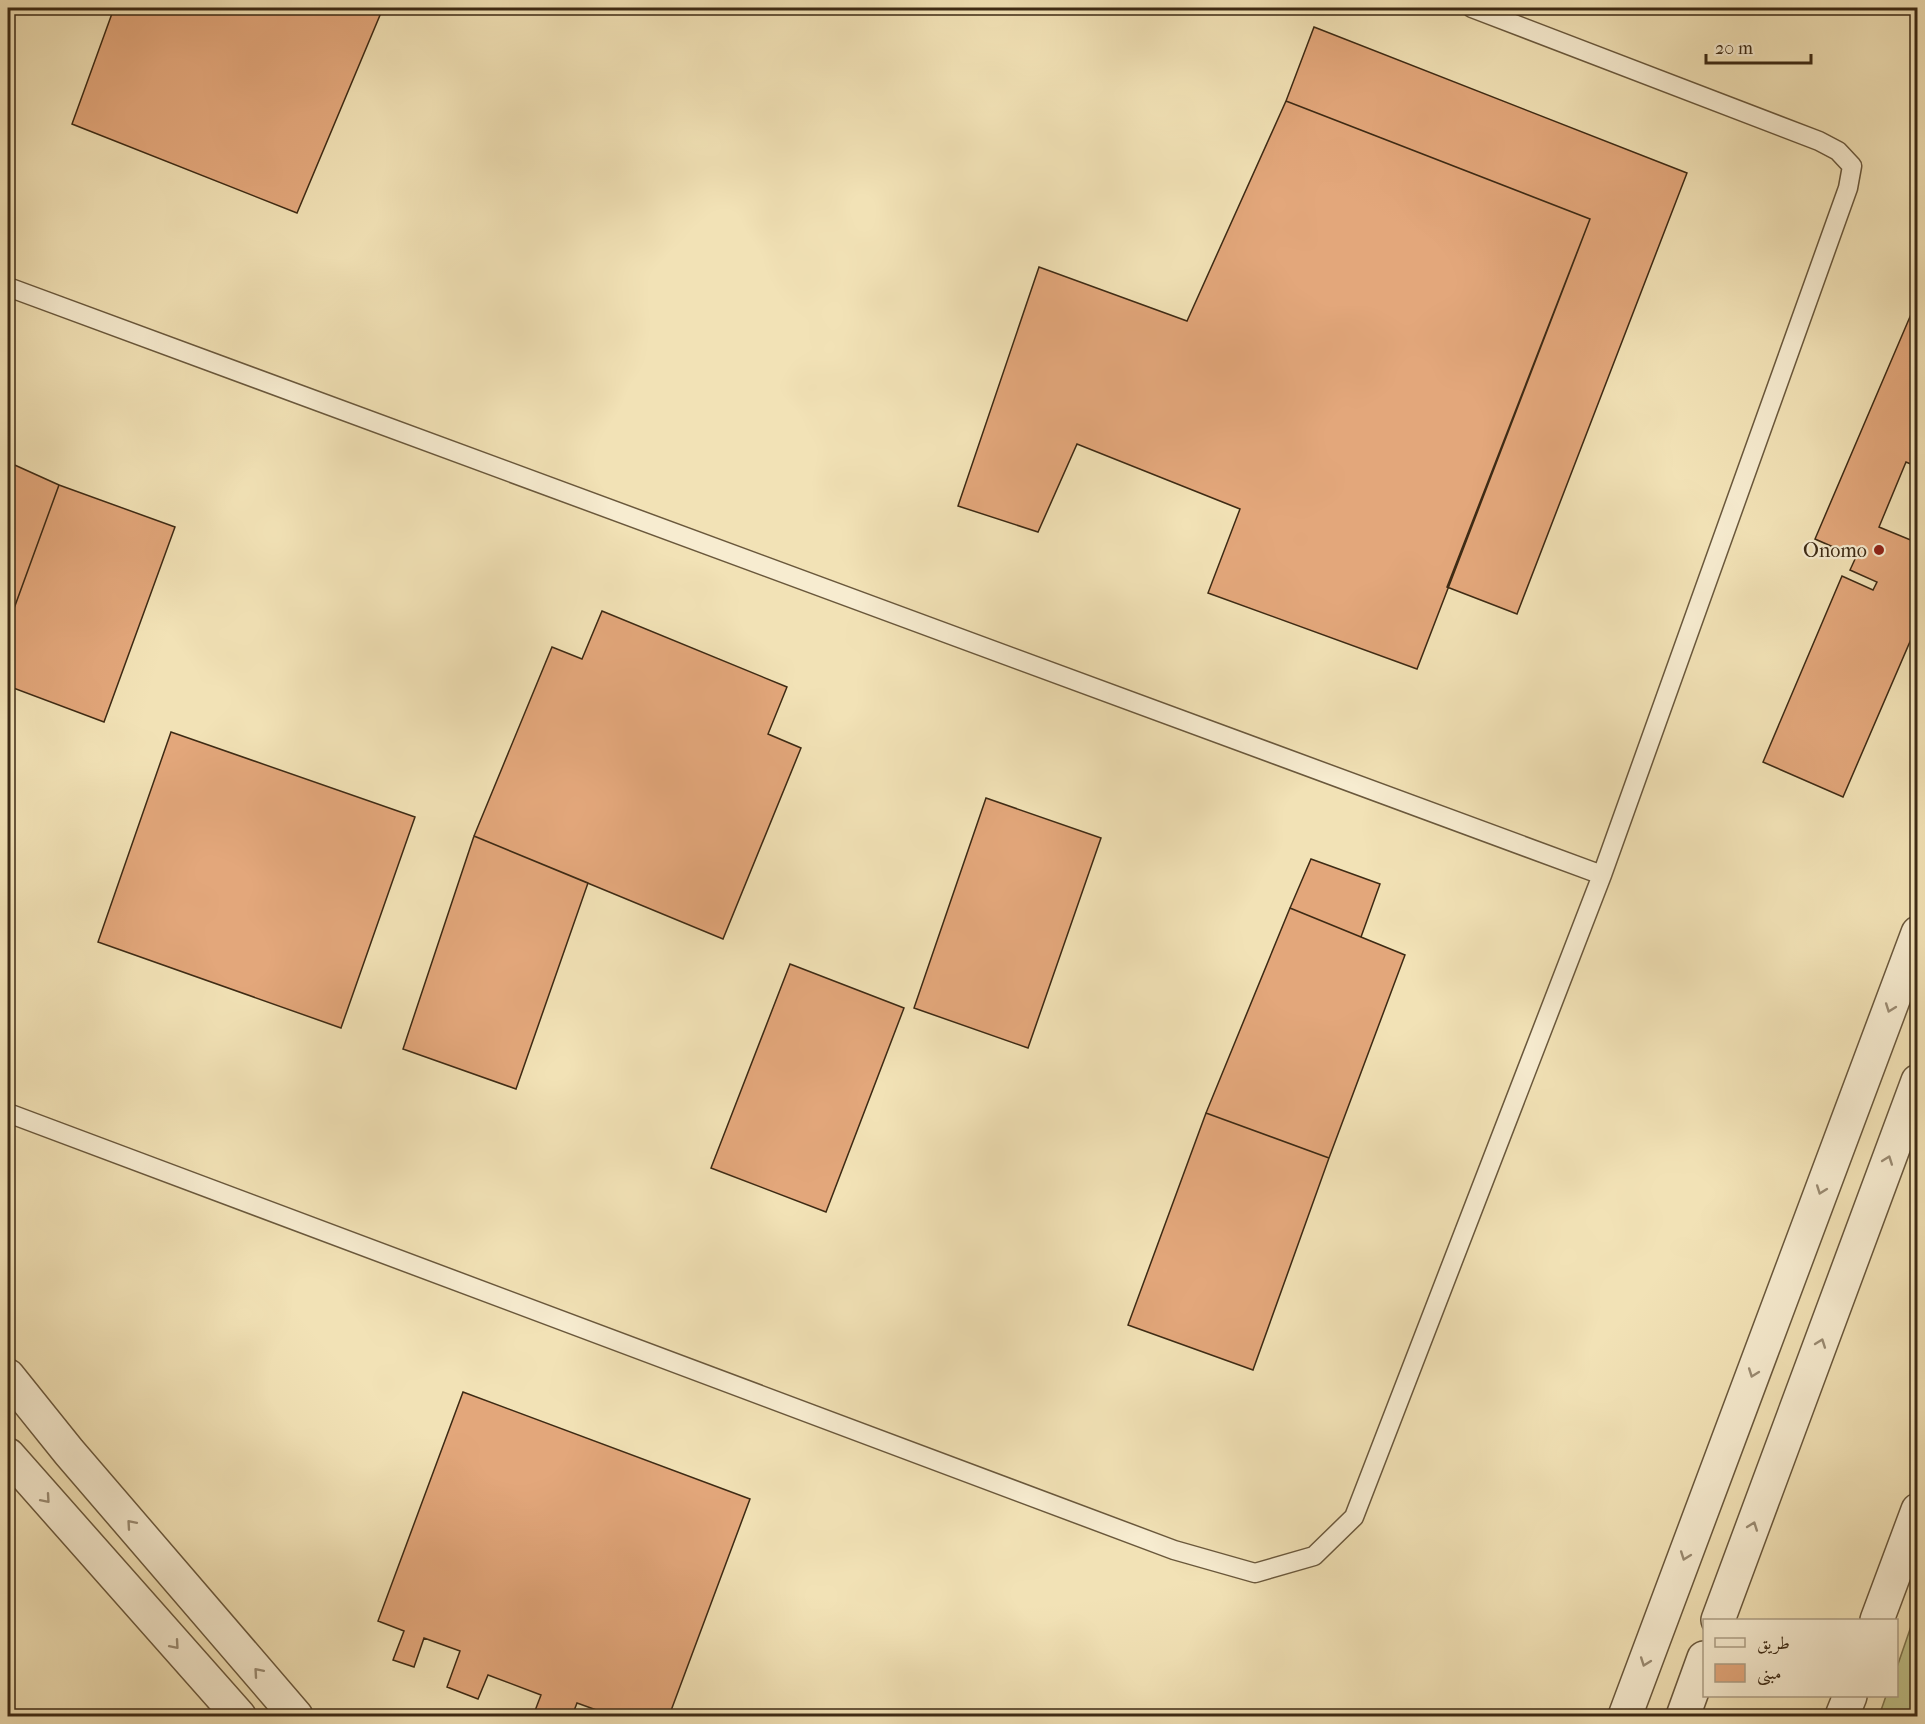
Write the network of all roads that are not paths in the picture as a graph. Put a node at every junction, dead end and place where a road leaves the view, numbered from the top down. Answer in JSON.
{"nodes":[{"id":1,"x":1472,"y":8,"type":"edge"},
{"id":2,"x":8,"y":288,"type":"edge"},
{"id":3,"x":1602,"y":875,"type":"junction"},
{"id":4,"x":1917,"y":933,"type":"edge"},
{"id":5,"x":1917,"y":1081,"type":"edge"},
{"id":6,"x":8,"y":1113,"type":"edge"},
{"id":7,"x":8,"y":1376,"type":"edge"},
{"id":8,"x":8,"y":1455,"type":"edge"},
{"id":9,"x":1917,"y":1510,"type":"edge"},
{"id":10,"x":1718,"y":1619,"type":"edge"},
{"id":11,"x":1877,"y":1619,"type":"edge"},
{"id":12,"x":1703,"y":1661,"type":"edge"},
{"id":13,"x":1849,"y":1697,"type":"edge"},
{"id":14,"x":238,"y":1716,"type":"edge"},
{"id":15,"x":296,"y":1716,"type":"edge"},
{"id":16,"x":1625,"y":1716,"type":"edge"},
{"id":17,"x":1683,"y":1716,"type":"edge"},
{"id":18,"x":1842,"y":1716,"type":"edge"}],
"edges":[{"from":1,"to":3,"type":"lane"},
{"from":2,"to":3,"type":"lane"},
{"from":3,"to":6,"type":"lane"},
{"from":4,"to":16,"type":"street","one_way":true},
{"from":10,"to":5,"type":"street","one_way":true},
{"from":15,"to":7,"type":"street","one_way":true},
{"from":8,"to":14,"type":"street","one_way":true},
{"from":9,"to":11,"type":"street"},
{"from":12,"to":17,"type":"street"},
{"from":13,"to":18,"type":"street"}]}
